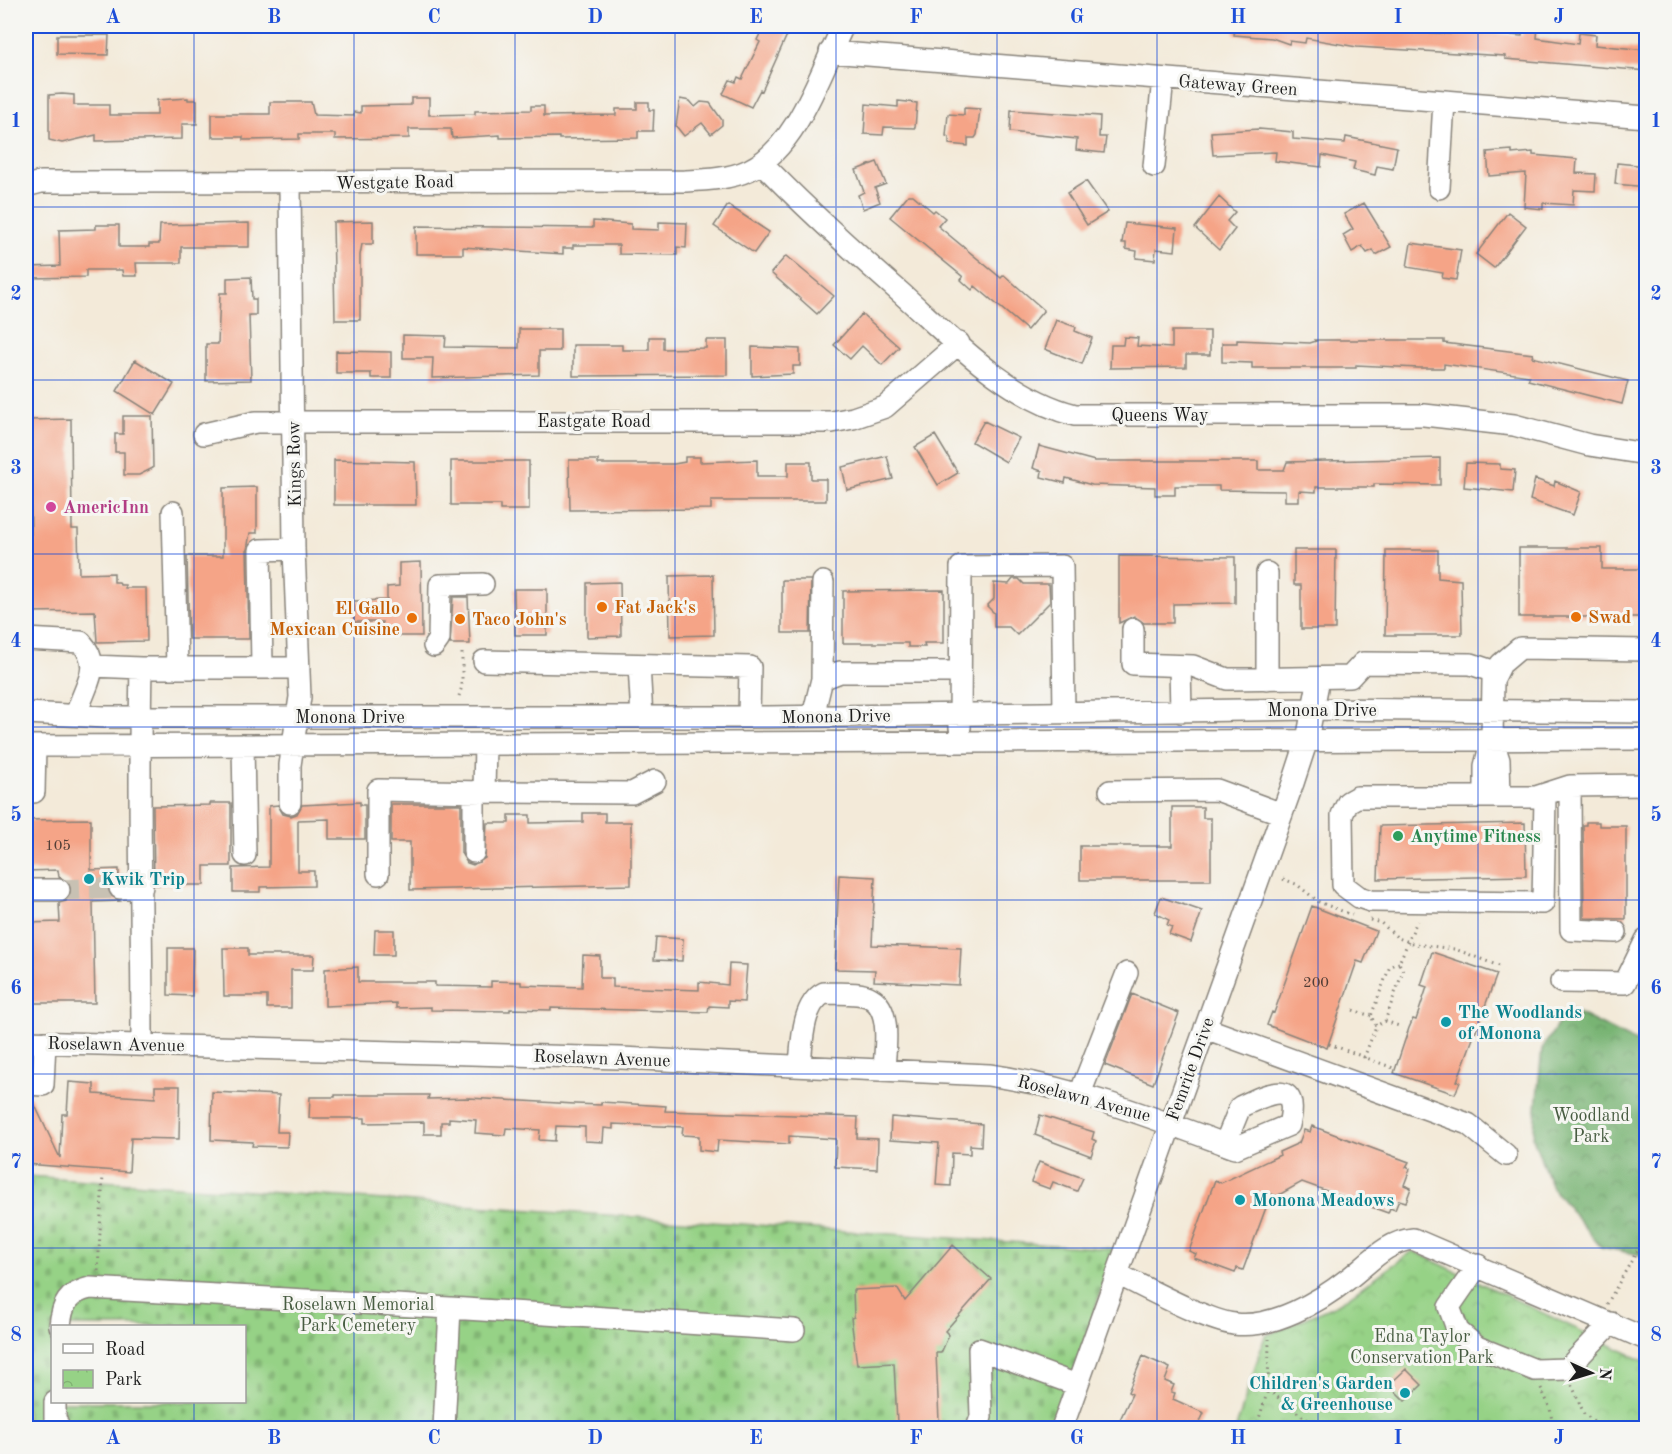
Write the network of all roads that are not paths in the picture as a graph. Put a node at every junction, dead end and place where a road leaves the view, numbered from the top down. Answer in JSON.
{"nodes":[{"id":1,"x":843,"y":26,"type":"edge"},
{"id":2,"x":830,"y":52,"type":"junction"},
{"id":3,"x":1163,"y":79,"type":"junction"},
{"id":4,"x":1444,"y":100,"type":"junction"},
{"id":5,"x":1647,"y":117,"type":"edge"},
{"id":6,"x":762,"y":163,"type":"junction"},
{"id":7,"x":1154,"y":166,"type":"dead end"},
{"id":8,"x":290,"y":184,"type":"junction"},
{"id":9,"x":26,"y":186,"type":"edge"},
{"id":10,"x":1438,"y":188,"type":"dead end"},
{"id":11,"x":959,"y":343,"type":"junction"},
{"id":12,"x":293,"y":422,"type":"junction"},
{"id":13,"x":204,"y":434,"type":"dead end"},
{"id":14,"x":1647,"y":454,"type":"edge"},
{"id":15,"x":173,"y":512,"type":"dead end"},
{"id":16,"x":294,"y":549,"type":"junction"},
{"id":17,"x":1267,"y":573,"type":"dead end"},
{"id":18,"x":823,"y":582,"type":"dead end"},
{"id":19,"x":483,"y":584,"type":"dead end"},
{"id":20,"x":1133,"y":629,"type":"dead end"},
{"id":21,"x":26,"y":639,"type":"edge"},
{"id":22,"x":434,"y":646,"type":"dead end"},
{"id":23,"x":1647,"y":650,"type":"edge"},
{"id":24,"x":484,"y":661,"type":"dead end"},
{"id":25,"x":639,"y":665,"type":"junction"},
{"id":26,"x":92,"y":666,"type":"junction"},
{"id":27,"x":262,"y":666,"type":"junction"},
{"id":28,"x":1179,"y":666,"type":"junction"},
{"id":29,"x":141,"y":668,"type":"junction"},
{"id":30,"x":177,"y":668,"type":"junction"},
{"id":31,"x":299,"y":668,"type":"junction"},
{"id":32,"x":960,"y":672,"type":"junction"},
{"id":33,"x":1495,"y":672,"type":"junction"},
{"id":34,"x":1319,"y":678,"type":"junction"},
{"id":35,"x":822,"y":679,"type":"junction"},
{"id":36,"x":1267,"y":679,"type":"junction"},
{"id":37,"x":1313,"y":709,"type":"junction"},
{"id":38,"x":1493,"y":711,"type":"junction"},
{"id":39,"x":1181,"y":712,"type":"junction"},
{"id":40,"x":1647,"y":712,"type":"edge"},
{"id":41,"x":26,"y":713,"type":"edge"},
{"id":42,"x":1064,"y":713,"type":"junction"},
{"id":43,"x":77,"y":714,"type":"junction"},
{"id":44,"x":961,"y":714,"type":"junction"},
{"id":45,"x":140,"y":716,"type":"junction"},
{"id":46,"x":813,"y":716,"type":"junction"},
{"id":47,"x":298,"y":717,"type":"junction"},
{"id":48,"x":642,"y":717,"type":"junction"},
{"id":49,"x":749,"y":717,"type":"junction"},
{"id":50,"x":1492,"y":739,"type":"junction"},
{"id":51,"x":1647,"y":739,"type":"edge"},
{"id":52,"x":1306,"y":740,"type":"junction"},
{"id":53,"x":485,"y":744,"type":"junction"},
{"id":54,"x":960,"y":744,"type":"junction"},
{"id":55,"x":140,"y":745,"type":"junction"},
{"id":56,"x":243,"y":745,"type":"junction"},
{"id":57,"x":294,"y":745,"type":"junction"},
{"id":58,"x":30,"y":746,"type":"edge"},
{"id":59,"x":655,"y":781,"type":"dead end"},
{"id":60,"x":1647,"y":785,"type":"edge"},
{"id":61,"x":1570,"y":786,"type":"junction"},
{"id":62,"x":1110,"y":791,"type":"dead end"},
{"id":63,"x":26,"y":792,"type":"edge"},
{"id":64,"x":479,"y":792,"type":"junction"},
{"id":65,"x":1545,"y":795,"type":"junction"},
{"id":66,"x":1492,"y":797,"type":"junction"},
{"id":67,"x":290,"y":803,"type":"dead end"},
{"id":68,"x":1282,"y":814,"type":"junction"},
{"id":69,"x":474,"y":852,"type":"dead end"},
{"id":70,"x":245,"y":855,"type":"dead end"},
{"id":71,"x":378,"y":874,"type":"dead end"},
{"id":72,"x":142,"y":887,"type":"junction"},
{"id":73,"x":120,"y":888,"type":"tunnel mouth"},
{"id":74,"x":26,"y":890,"type":"edge"},
{"id":75,"x":59,"y":890,"type":"tunnel mouth"},
{"id":76,"x":1616,"y":932,"type":"dead end"},
{"id":77,"x":1647,"y":940,"type":"edge"},
{"id":78,"x":1126,"y":973,"type":"dead end"},
{"id":79,"x":1561,"y":982,"type":"dead end"},
{"id":80,"x":1205,"y":1028,"type":"junction"},
{"id":81,"x":35,"y":1042,"type":"edge"},
{"id":82,"x":142,"y":1044,"type":"junction"},
{"id":83,"x":801,"y":1065,"type":"junction"},
{"id":84,"x":884,"y":1069,"type":"junction"},
{"id":85,"x":26,"y":1084,"type":"edge"},
{"id":86,"x":1080,"y":1094,"type":"junction"},
{"id":87,"x":1171,"y":1123,"type":"junction"},
{"id":88,"x":1226,"y":1144,"type":"dead end"},
{"id":89,"x":1506,"y":1155,"type":"dead end"},
{"id":90,"x":1478,"y":1265,"type":"junction"},
{"id":91,"x":1117,"y":1274,"type":"junction"},
{"id":92,"x":450,"y":1308,"type":"junction"},
{"id":93,"x":1605,"y":1321,"type":"junction"},
{"id":94,"x":60,"y":1325,"type":"edge"},
{"id":95,"x":794,"y":1330,"type":"dead end"},
{"id":96,"x":1647,"y":1339,"type":"edge"},
{"id":97,"x":1077,"y":1385,"type":"junction"},
{"id":98,"x":55,"y":1403,"type":"edge"},
{"id":99,"x":59,"y":1428,"type":"edge"},
{"id":100,"x":444,"y":1428,"type":"edge"},
{"id":101,"x":977,"y":1428,"type":"edge"},
{"id":102,"x":1062,"y":1428,"type":"edge"}],
"edges":[{"from":1,"to":2,"type":"street"},
{"from":2,"to":3,"type":"street","name":"Gateway Green"},
{"from":2,"to":6,"type":"street"},
{"from":3,"to":4,"type":"street","name":"Gateway Green"},
{"from":3,"to":7,"type":"street"},
{"from":4,"to":5,"type":"street","name":"Gateway Green"},
{"from":4,"to":10,"type":"street"},
{"from":6,"to":8,"type":"street","name":"Westgate Road"},
{"from":6,"to":11,"type":"street","name":"Queens Way"},
{"from":8,"to":9,"type":"street","name":"Westgate Road"},
{"from":8,"to":12,"type":"street","name":"Kings Row"},
{"from":11,"to":12,"type":"street","name":"Eastgate Road"},
{"from":11,"to":14,"type":"street","name":"Queens Way"},
{"from":12,"to":13,"type":"street","name":"Eastgate Road"},
{"from":12,"to":16,"type":"street","name":"Kings Row"},
{"from":15,"to":30,"type":"street"},
{"from":16,"to":27,"type":"street"},
{"from":16,"to":31,"type":"street","name":"Kings Row"},
{"from":17,"to":36,"type":"street"},
{"from":18,"to":35,"type":"street"},
{"from":19,"to":22,"type":"street"},
{"from":20,"to":28,"type":"street"},
{"from":21,"to":26,"type":"street"},
{"from":23,"to":33,"type":"street"},
{"from":24,"to":25,"type":"street"},
{"from":25,"to":48,"type":"street"},
{"from":25,"to":49,"type":"street"},
{"from":26,"to":29,"type":"street"},
{"from":26,"to":43,"type":"street"},
{"from":27,"to":30,"type":"street"},
{"from":27,"to":31,"type":"street"},
{"from":28,"to":36,"type":"street"},
{"from":28,"to":39,"type":"street"},
{"from":29,"to":30,"type":"street"},
{"from":29,"to":45,"type":"street"},
{"from":31,"to":47,"type":"street","name":"Kings Row"},
{"from":32,"to":35,"type":"street"},
{"from":32,"to":42,"type":"street"},
{"from":32,"to":44,"type":"street"},
{"from":33,"to":34,"type":"street"},
{"from":33,"to":38,"type":"street"},
{"from":34,"to":36,"type":"street"},
{"from":34,"to":37,"type":"street","name":"Femrite Drive"},
{"from":35,"to":46,"type":"street"},
{"from":37,"to":38,"type":"street","name":"Monona Drive"},
{"from":37,"to":39,"type":"street","name":"Monona Drive"},
{"from":37,"to":52,"type":"street","name":"Femrite Drive"},
{"from":38,"to":40,"type":"street","name":"Monona Drive"},
{"from":38,"to":50,"type":"street"},
{"from":39,"to":42,"type":"street","name":"Monona Drive"},
{"from":41,"to":43,"type":"street","name":"Monona Drive"},
{"from":42,"to":44,"type":"street","name":"Monona Drive"},
{"from":43,"to":45,"type":"street","name":"Monona Drive"},
{"from":44,"to":46,"type":"street","name":"Monona Drive"},
{"from":44,"to":54,"type":"street"},
{"from":45,"to":47,"type":"street","name":"Monona Drive"},
{"from":45,"to":55,"type":"street"},
{"from":46,"to":49,"type":"street","name":"Monona Drive"},
{"from":47,"to":48,"type":"street","name":"Monona Drive"},
{"from":47,"to":57,"type":"street","name":"Kings Row"},
{"from":48,"to":49,"type":"street","name":"Monona Drive"},
{"from":50,"to":51,"type":"street","name":"Monona Drive"},
{"from":50,"to":52,"type":"street","name":"Monona Drive"},
{"from":50,"to":66,"type":"street"},
{"from":52,"to":54,"type":"street","name":"Monona Drive"},
{"from":52,"to":68,"type":"street","name":"Femrite Drive"},
{"from":53,"to":54,"type":"street","name":"Monona Drive"},
{"from":53,"to":57,"type":"street","name":"Monona Drive"},
{"from":53,"to":64,"type":"street"},
{"from":55,"to":56,"type":"street","name":"Monona Drive"},
{"from":55,"to":58,"type":"street","name":"Monona Drive"},
{"from":55,"to":72,"type":"street"},
{"from":56,"to":57,"type":"street","name":"Monona Drive"},
{"from":56,"to":70,"type":"street"},
{"from":57,"to":67,"type":"street","name":"Kings Row"},
{"from":58,"to":63,"type":"street"},
{"from":59,"to":64,"type":"street"},
{"from":60,"to":61,"type":"street"},
{"from":61,"to":65,"type":"street"},
{"from":61,"to":76,"type":"street"},
{"from":62,"to":68,"type":"street"},
{"from":64,"to":69,"type":"street"},
{"from":64,"to":71,"type":"street"},
{"from":65,"to":66,"type":"street"},
{"from":65,"to":66,"type":"street"},
{"from":68,"to":80,"type":"street","name":"Femrite Drive"},
{"from":72,"to":73,"type":"street"},
{"from":72,"to":82,"type":"street"},
{"from":74,"to":75,"type":"street"},
{"from":77,"to":79,"type":"street"},
{"from":78,"to":86,"type":"street"},
{"from":80,"to":87,"type":"street","name":"Femrite Drive"},
{"from":80,"to":89,"type":"street"},
{"from":81,"to":82,"type":"street","name":"Roselawn Avenue"},
{"from":81,"to":85,"type":"street"},
{"from":82,"to":83,"type":"street","name":"Roselawn Avenue"},
{"from":83,"to":84,"type":"street","name":"Roselawn Avenue"},
{"from":83,"to":84,"type":"street"},
{"from":84,"to":86,"type":"street","name":"Roselawn Avenue"},
{"from":86,"to":87,"type":"street","name":"Roselawn Avenue"},
{"from":87,"to":88,"type":"street","name":"Roselawn Avenue"},
{"from":87,"to":91,"type":"street","name":"Femrite Drive"},
{"from":90,"to":91,"type":"street"},
{"from":90,"to":93,"type":"street"},
{"from":90,"to":93,"type":"street"},
{"from":91,"to":97,"type":"street","name":"Femrite Drive"},
{"from":92,"to":94,"type":"street"},
{"from":92,"to":95,"type":"street"},
{"from":92,"to":100,"type":"street"},
{"from":93,"to":96,"type":"street"},
{"from":97,"to":101,"type":"street"},
{"from":97,"to":102,"type":"street","name":"Femrite Drive"},
{"from":98,"to":99,"type":"street"}]}
